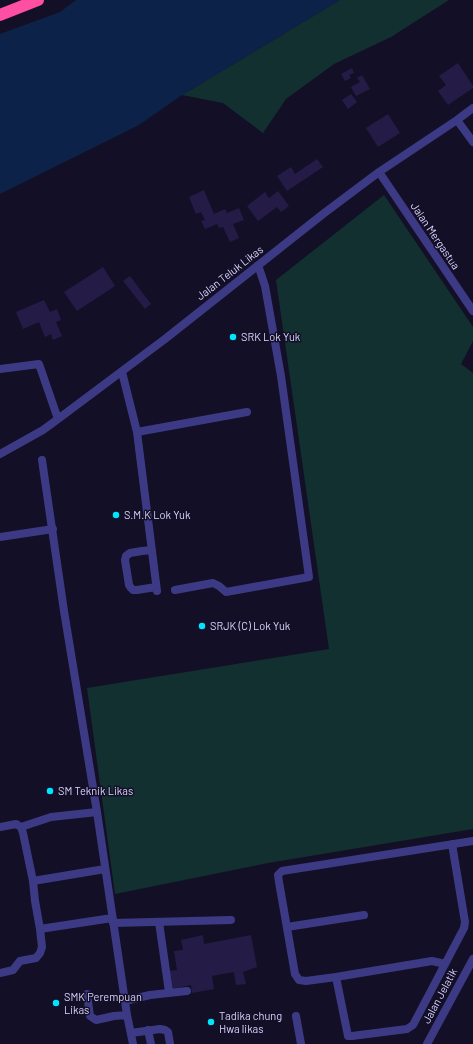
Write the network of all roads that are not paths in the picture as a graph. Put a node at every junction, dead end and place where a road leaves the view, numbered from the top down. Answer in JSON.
{"nodes":[{"id":1,"x":38,"y":0,"type":"edge"},
{"id":2,"x":0,"y":15,"type":"edge"},
{"id":3,"x":473,"y":108,"type":"edge"},
{"id":4,"x":457,"y":120,"type":"junction"},
{"id":5,"x":473,"y":142,"type":"edge"},
{"id":6,"x":379,"y":172,"type":"junction"},
{"id":7,"x":258,"y":265,"type":"junction"},
{"id":8,"x":473,"y":311,"type":"edge"},
{"id":9,"x":0,"y":369,"type":"edge"},
{"id":10,"x":122,"y":372,"type":"junction"},
{"id":11,"x":247,"y":412,"type":"dead end"},
{"id":12,"x":58,"y":419,"type":"junction"},
{"id":13,"x":137,"y":432,"type":"junction"},
{"id":14,"x":0,"y":454,"type":"edge"},
{"id":15,"x":42,"y":460,"type":"dead end"},
{"id":16,"x":52,"y":529,"type":"junction"},
{"id":17,"x":0,"y":536,"type":"edge"},
{"id":18,"x":152,"y":550,"type":"junction"},
{"id":19,"x":175,"y":590,"type":"dead end"},
{"id":20,"x":97,"y":812,"type":"junction"},
{"id":21,"x":0,"y":827,"type":"edge"},
{"id":22,"x":21,"y":827,"type":"junction"},
{"id":23,"x":473,"y":841,"type":"edge"},
{"id":24,"x":452,"y":844,"type":"junction"},
{"id":25,"x":105,"y":869,"type":"junction"},
{"id":26,"x":33,"y":881,"type":"junction"},
{"id":27,"x":364,"y":915,"type":"dead end"},
{"id":28,"x":231,"y":920,"type":"dead end"},
{"id":29,"x":113,"y":921,"type":"junction"},
{"id":30,"x":159,"y":922,"type":"junction"},
{"id":31,"x":287,"y":926,"type":"junction"},
{"id":32,"x":40,"y":929,"type":"junction"},
{"id":33,"x":473,"y":959,"type":"edge"},
{"id":34,"x":445,"y":964,"type":"junction"},
{"id":35,"x":0,"y":973,"type":"edge"},
{"id":36,"x":336,"y":977,"type":"junction"},
{"id":37,"x":187,"y":991,"type":"dead end"},
{"id":38,"x":169,"y":992,"type":"junction"},
{"id":39,"x":87,"y":994,"type":"dead end"},
{"id":40,"x":125,"y":1001,"type":"junction"},
{"id":41,"x":127,"y":1015,"type":"junction"},
{"id":42,"x":296,"y":1016,"type":"dead end"},
{"id":43,"x":148,"y":1030,"type":"junction"},
{"id":44,"x":131,"y":1033,"type":"junction"},
{"id":45,"x":133,"y":1044,"type":"edge"},
{"id":46,"x":151,"y":1044,"type":"edge"},
{"id":47,"x":170,"y":1044,"type":"edge"},
{"id":48,"x":302,"y":1044,"type":"edge"},
{"id":49,"x":427,"y":1044,"type":"edge"}],
"edges":[{"from":1,"to":2,"type":"highway"},
{"from":3,"to":4,"type":"street","name":"Jalan Teluk Likas"},
{"from":4,"to":5,"type":"street"},
{"from":4,"to":6,"type":"street","name":"Jalan Teluk Likas"},
{"from":6,"to":7,"type":"street","name":"Jalan Teluk Likas"},
{"from":6,"to":8,"type":"street","name":"Jalan Mergastua"},
{"from":7,"to":10,"type":"street","name":"Jalan Teluk Likas"},
{"from":7,"to":19,"type":"street"},
{"from":9,"to":12,"type":"street"},
{"from":10,"to":12,"type":"street","name":"Jalan Teluk Likas"},
{"from":10,"to":13,"type":"street"},
{"from":11,"to":13,"type":"street"},
{"from":12,"to":14,"type":"street","name":"Jalan Teluk Likas"},
{"from":13,"to":18,"type":"street"},
{"from":15,"to":16,"type":"street"},
{"from":16,"to":17,"type":"street"},
{"from":16,"to":20,"type":"street"},
{"from":18,"to":18,"type":"street"},
{"from":20,"to":22,"type":"street"},
{"from":20,"to":25,"type":"street"},
{"from":21,"to":22,"type":"street"},
{"from":22,"to":26,"type":"street"},
{"from":23,"to":24,"type":"street"},
{"from":24,"to":31,"type":"street"},
{"from":24,"to":34,"type":"street"},
{"from":25,"to":26,"type":"street"},
{"from":25,"to":29,"type":"street"},
{"from":26,"to":32,"type":"street"},
{"from":27,"to":31,"type":"street"},
{"from":28,"to":30,"type":"street"},
{"from":29,"to":30,"type":"street"},
{"from":29,"to":32,"type":"street"},
{"from":29,"to":40,"type":"street"},
{"from":30,"to":38,"type":"street"},
{"from":31,"to":36,"type":"street"},
{"from":32,"to":35,"type":"street"},
{"from":33,"to":49,"type":"street","name":"Jalan Jelatik"},
{"from":34,"to":36,"type":"street"},
{"from":34,"to":36,"type":"street"},
{"from":37,"to":38,"type":"street"},
{"from":38,"to":40,"type":"street"},
{"from":39,"to":41,"type":"street"},
{"from":40,"to":41,"type":"street"},
{"from":41,"to":44,"type":"street"},
{"from":42,"to":48,"type":"street"},
{"from":43,"to":44,"type":"street"},
{"from":43,"to":46,"type":"street"},
{"from":43,"to":47,"type":"street"},
{"from":44,"to":45,"type":"street"}]}
